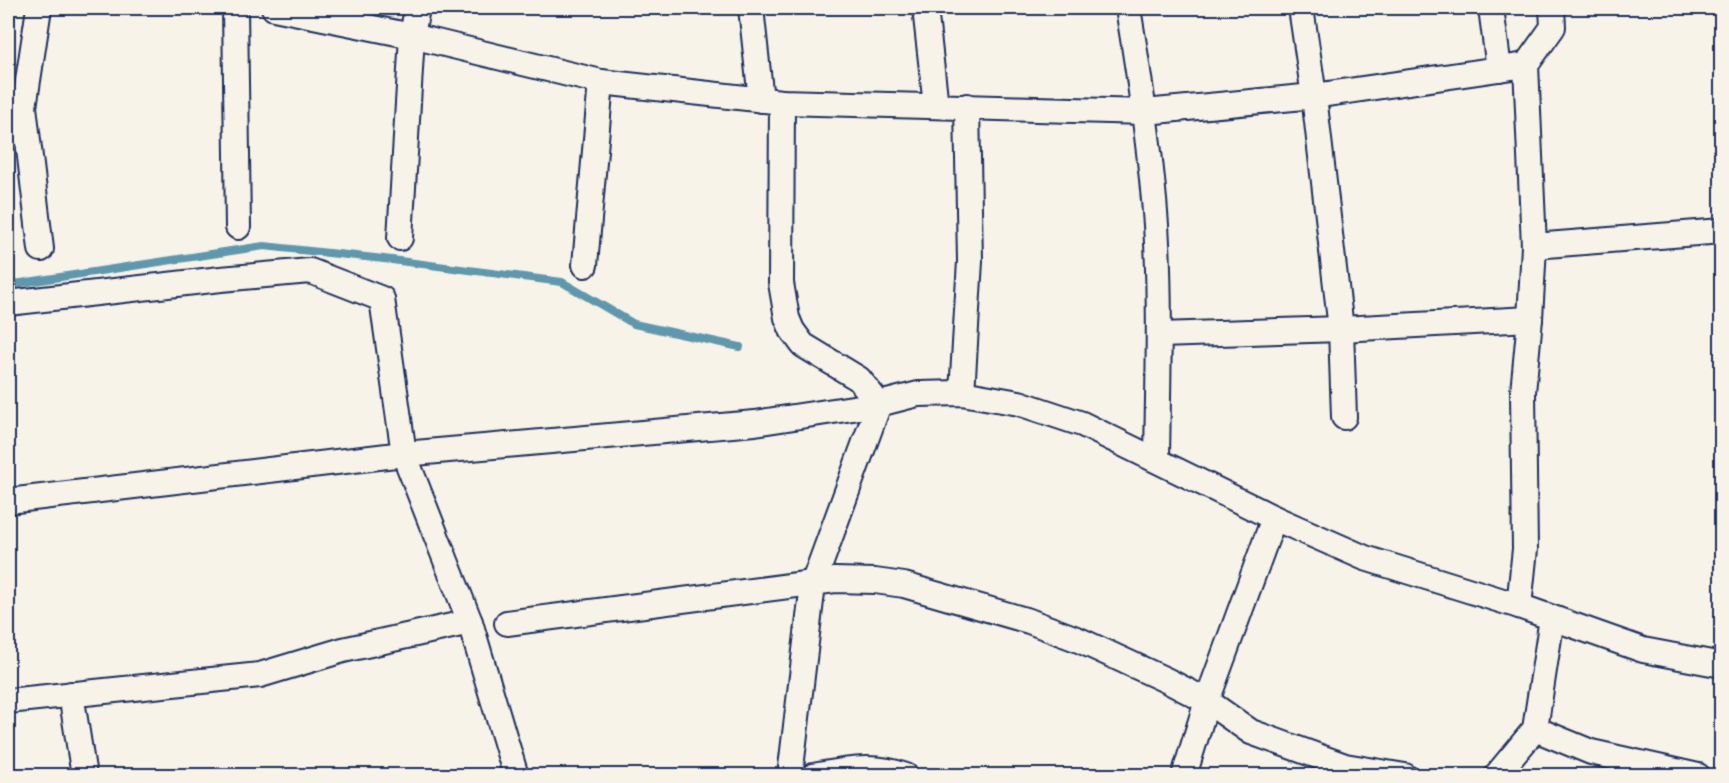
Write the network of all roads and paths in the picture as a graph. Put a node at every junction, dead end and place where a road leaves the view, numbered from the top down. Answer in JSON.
{"nodes":[{"id":1,"x":39,"y":8,"type":"edge"},
{"id":2,"x":235,"y":8,"type":"edge"},
{"id":3,"x":274,"y":8,"type":"edge"},
{"id":4,"x":417,"y":8,"type":"edge"},
{"id":5,"x":751,"y":8,"type":"edge"},
{"id":6,"x":925,"y":8,"type":"edge"},
{"id":7,"x":1128,"y":8,"type":"edge"},
{"id":8,"x":1300,"y":8,"type":"edge"},
{"id":9,"x":1491,"y":8,"type":"edge"},
{"id":10,"x":1552,"y":8,"type":"edge"},
{"id":11,"x":412,"y":36,"type":"junction"},
{"id":12,"x":1526,"y":65,"type":"junction"},
{"id":13,"x":1499,"y":69,"type":"junction"},
{"id":14,"x":601,"y":82,"type":"junction"},
{"id":15,"x":1314,"y":96,"type":"junction"},
{"id":16,"x":772,"y":101,"type":"junction"},
{"id":17,"x":936,"y":106,"type":"junction"},
{"id":18,"x":967,"y":106,"type":"junction"},
{"id":19,"x":1145,"y":112,"type":"junction"},
{"id":20,"x":238,"y":227,"type":"dead end"},
{"id":21,"x":1722,"y":231,"type":"edge"},
{"id":22,"x":400,"y":238,"type":"dead end"},
{"id":23,"x":1534,"y":246,"type":"junction"},
{"id":24,"x":40,"y":249,"type":"dead end"},
{"id":25,"x":585,"y":265,"type":"dead end"},
{"id":26,"x":8,"y":303,"type":"edge"},
{"id":27,"x":1530,"y":319,"type":"junction"},
{"id":28,"x":1341,"y":329,"type":"junction"},
{"id":29,"x":1160,"y":335,"type":"junction"},
{"id":30,"x":962,"y":393,"type":"junction"},
{"id":31,"x":879,"y":404,"type":"junction"},
{"id":32,"x":1344,"y":417,"type":"dead end"},
{"id":33,"x":404,"y":454,"type":"junction"},
{"id":34,"x":1157,"y":459,"type":"junction"},
{"id":35,"x":8,"y":501,"type":"edge"},
{"id":36,"x":1274,"y":518,"type":"junction"},
{"id":37,"x":813,"y":584,"type":"junction"},
{"id":38,"x":1519,"y":606,"type":"junction"},
{"id":39,"x":1552,"y":618,"type":"junction"},
{"id":40,"x":470,"y":622,"type":"junction"},
{"id":41,"x":507,"y":623,"type":"dead end"},
{"id":42,"x":1722,"y":664,"type":"edge"},
{"id":43,"x":71,"y":694,"type":"junction"},
{"id":44,"x":8,"y":701,"type":"edge"},
{"id":45,"x":1207,"y":701,"type":"junction"},
{"id":46,"x":1535,"y":729,"type":"junction"},
{"id":47,"x":84,"y":776,"type":"edge"},
{"id":48,"x":516,"y":776,"type":"edge"},
{"id":49,"x":790,"y":776,"type":"edge"},
{"id":50,"x":813,"y":776,"type":"edge"},
{"id":51,"x":906,"y":776,"type":"edge"},
{"id":52,"x":1184,"y":776,"type":"edge"},
{"id":53,"x":1405,"y":776,"type":"edge"},
{"id":54,"x":1496,"y":776,"type":"edge"},
{"id":55,"x":1698,"y":776,"type":"edge"}],
"edges":[{"from":1,"to":24,"type":"street"},
{"from":2,"to":20,"type":"street"},
{"from":3,"to":11,"type":"street"},
{"from":4,"to":11,"type":"street"},
{"from":5,"to":16,"type":"street"},
{"from":6,"to":17,"type":"street"},
{"from":7,"to":19,"type":"street"},
{"from":8,"to":15,"type":"street"},
{"from":9,"to":13,"type":"street"},
{"from":10,"to":12,"type":"street"},
{"from":11,"to":14,"type":"street"},
{"from":11,"to":22,"type":"street"},
{"from":12,"to":13,"type":"street"},
{"from":12,"to":23,"type":"street"},
{"from":13,"to":15,"type":"street"},
{"from":14,"to":16,"type":"street"},
{"from":14,"to":25,"type":"street"},
{"from":15,"to":19,"type":"street"},
{"from":15,"to":28,"type":"street"},
{"from":16,"to":17,"type":"street"},
{"from":16,"to":31,"type":"street"},
{"from":17,"to":18,"type":"street"},
{"from":18,"to":19,"type":"street"},
{"from":18,"to":30,"type":"street"},
{"from":19,"to":29,"type":"street"},
{"from":21,"to":23,"type":"street"},
{"from":23,"to":27,"type":"street"},
{"from":26,"to":33,"type":"street"},
{"from":27,"to":28,"type":"street"},
{"from":27,"to":38,"type":"street"},
{"from":28,"to":29,"type":"street"},
{"from":28,"to":32,"type":"street"},
{"from":29,"to":34,"type":"street"},
{"from":30,"to":31,"type":"street"},
{"from":30,"to":34,"type":"street"},
{"from":31,"to":33,"type":"street"},
{"from":31,"to":37,"type":"street"},
{"from":33,"to":35,"type":"street"},
{"from":33,"to":40,"type":"street"},
{"from":34,"to":36,"type":"street"},
{"from":36,"to":38,"type":"street"},
{"from":36,"to":45,"type":"street"},
{"from":37,"to":41,"type":"street"},
{"from":37,"to":45,"type":"street"},
{"from":37,"to":49,"type":"street"},
{"from":38,"to":39,"type":"street"},
{"from":39,"to":42,"type":"street"},
{"from":39,"to":46,"type":"street"},
{"from":40,"to":43,"type":"street"},
{"from":40,"to":48,"type":"street"},
{"from":43,"to":44,"type":"street"},
{"from":43,"to":47,"type":"street"},
{"from":45,"to":52,"type":"street"},
{"from":45,"to":53,"type":"street"},
{"from":46,"to":54,"type":"street"},
{"from":46,"to":55,"type":"street"},
{"from":50,"to":51,"type":"street"}]}
